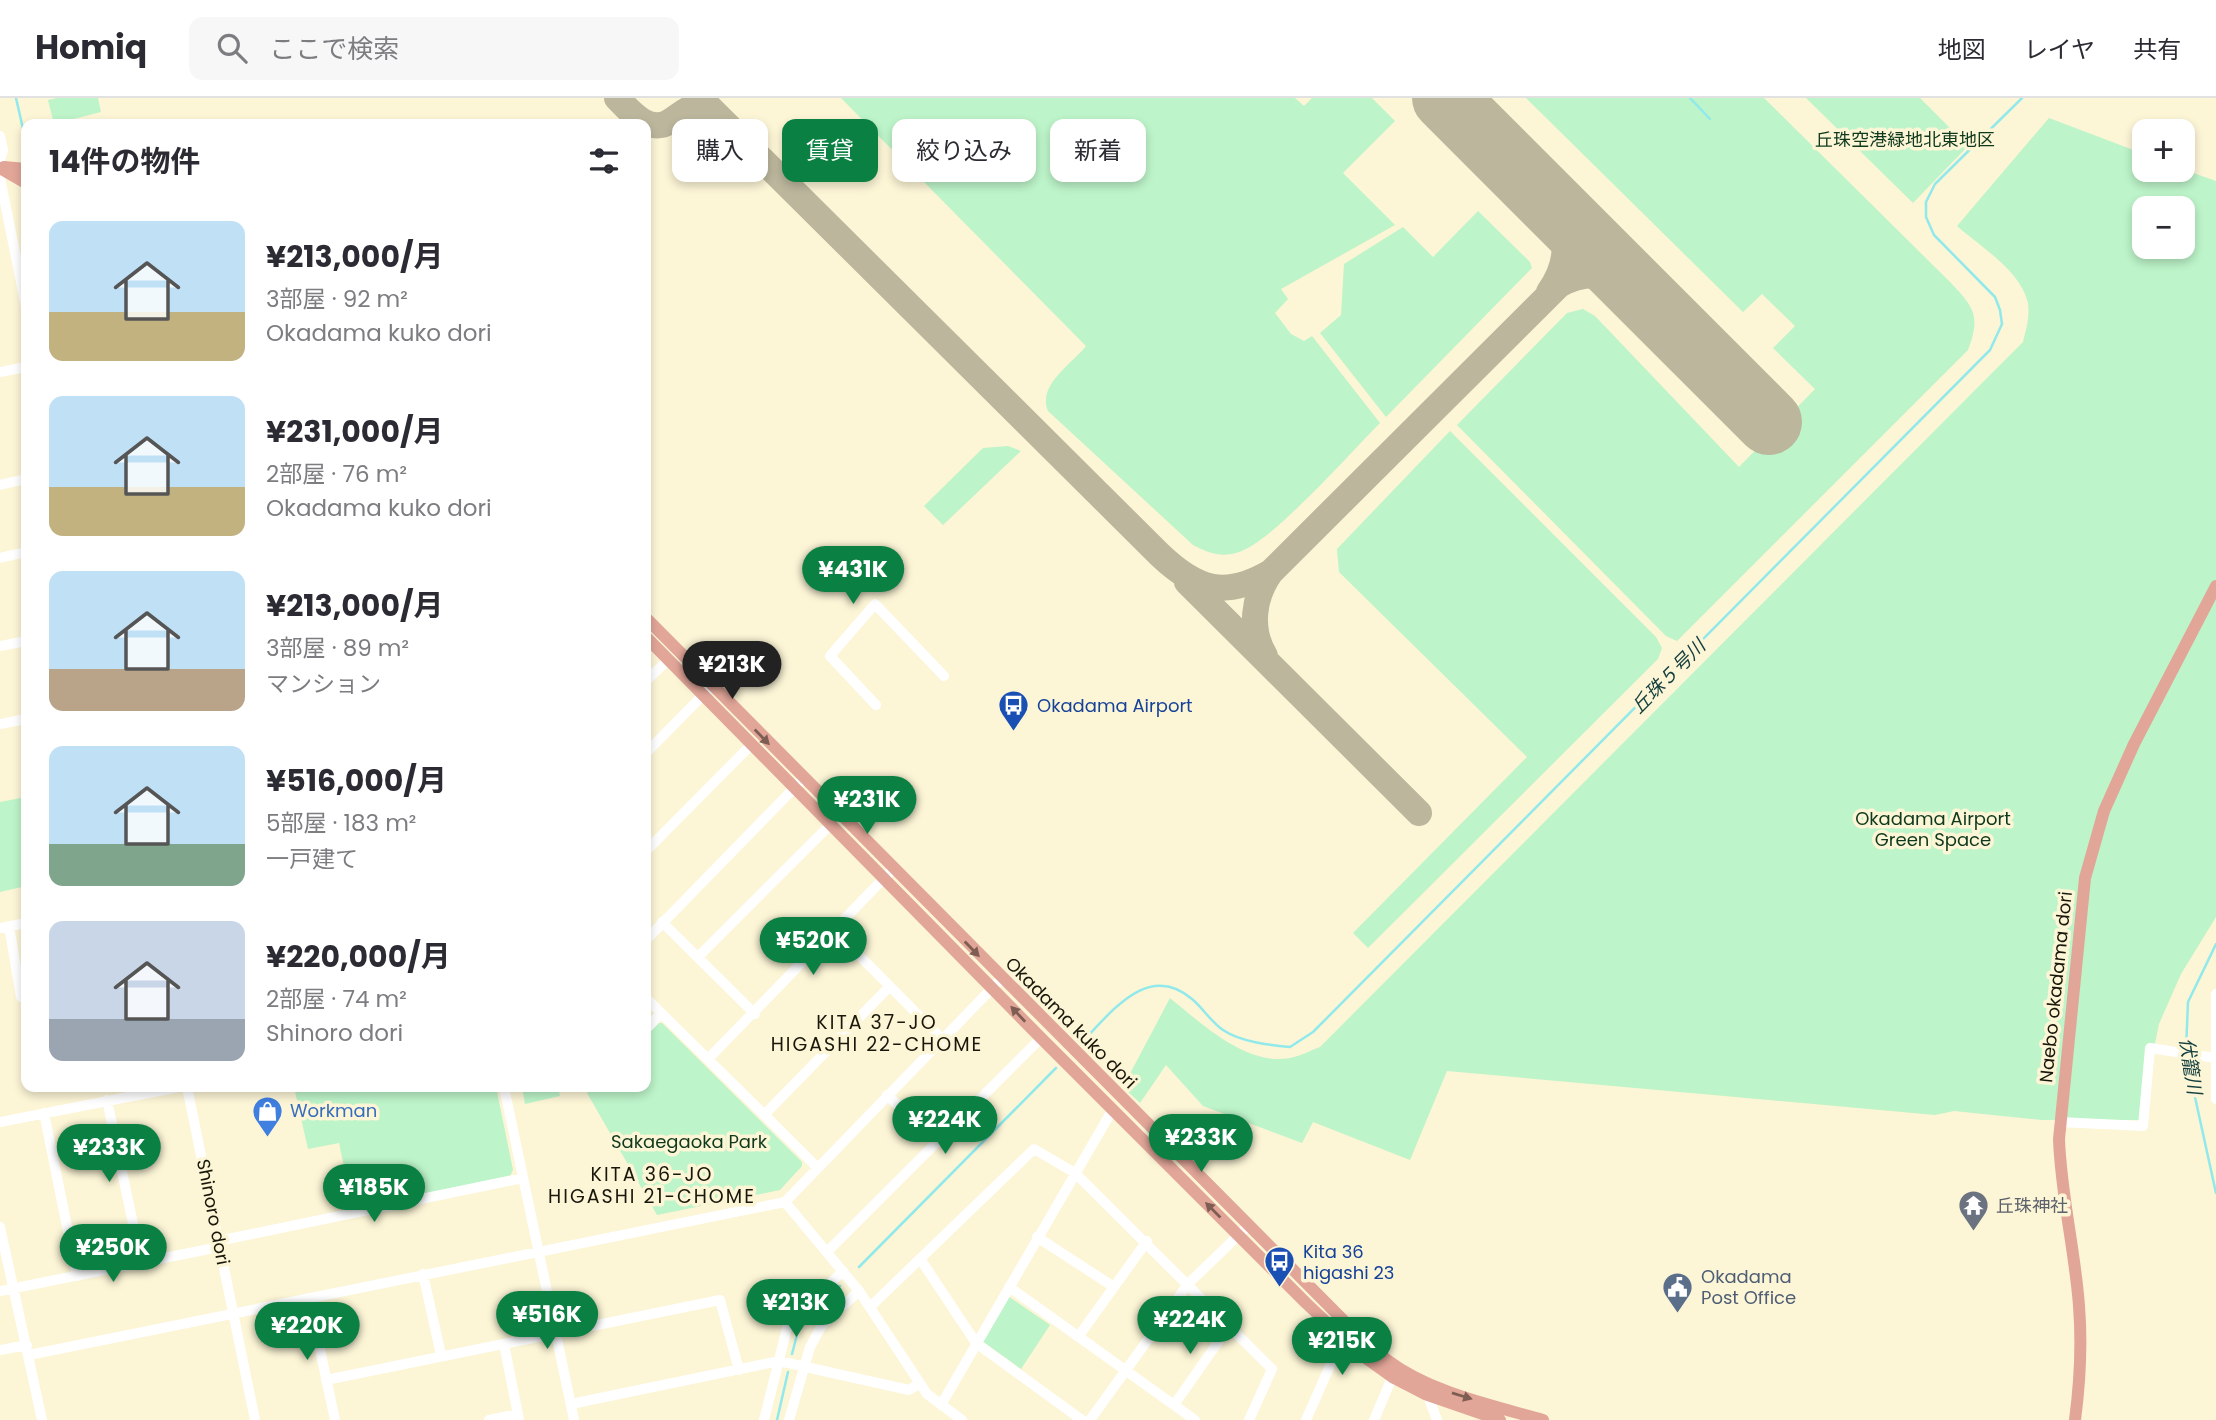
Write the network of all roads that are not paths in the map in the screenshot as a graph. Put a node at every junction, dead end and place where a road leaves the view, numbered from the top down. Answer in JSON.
{"nodes":[{"id":1,"x":0,"y":136,"type":"edge"},
{"id":2,"x":0,"y":160,"type":"edge"},
{"id":3,"x":0,"y":167,"type":"edge"},
{"id":4,"x":21,"y":169,"type":"edge"},
{"id":5,"x":0,"y":178,"type":"edge"},
{"id":6,"x":21,"y":180,"type":"edge"},
{"id":7,"x":21,"y":282,"type":"edge"},
{"id":8,"x":21,"y":368,"type":"edge"},
{"id":9,"x":0,"y":372,"type":"edge"},
{"id":10,"x":21,"y":480,"type":"edge"},
{"id":11,"x":0,"y":485,"type":"edge"},
{"id":12,"x":21,"y":553,"type":"edge"},
{"id":13,"x":0,"y":558,"type":"edge"},
{"id":14,"x":2216,"y":586,"type":"edge"},
{"id":15,"x":651,"y":624,"type":"edge"},
{"id":16,"x":21,"y":642,"type":"edge"},
{"id":17,"x":651,"y":643,"type":"edge"},
{"id":18,"x":0,"y":646,"type":"edge"},
{"id":19,"x":668,"y":660,"type":"junction"},
{"id":20,"x":651,"y":676,"type":"edge"},
{"id":21,"x":944,"y":676,"type":"dead end"},
{"id":22,"x":708,"y":691,"type":"junction"},
{"id":23,"x":876,"y":705,"type":"dead end"},
{"id":24,"x":21,"y":720,"type":"edge"},
{"id":25,"x":0,"y":724,"type":"edge"},
{"id":26,"x":751,"y":745,"type":"junction"},
{"id":27,"x":651,"y":748,"type":"edge"},
{"id":28,"x":799,"y":783,"type":"junction"},
{"id":29,"x":831,"y":824,"type":"junction"},
{"id":30,"x":651,"y":846,"type":"edge"},
{"id":31,"x":889,"y":874,"type":"junction"},
{"id":32,"x":663,"y":922,"type":"junction"},
{"id":33,"x":4,"y":927,"type":"edge"},
{"id":34,"x":835,"y":932,"type":"junction"},
{"id":35,"x":651,"y":935,"type":"edge"},
{"id":36,"x":698,"y":957,"type":"junction"},
{"id":37,"x":998,"y":984,"type":"junction"},
{"id":38,"x":889,"y":987,"type":"junction"},
{"id":39,"x":2216,"y":994,"type":"edge"},
{"id":40,"x":21,"y":997,"type":"dead end"},
{"id":41,"x":651,"y":1003,"type":"edge"},
{"id":42,"x":661,"y":1013,"type":"junction"},
{"id":43,"x":755,"y":1014,"type":"junction"},
{"id":44,"x":651,"y":1023,"type":"edge"},
{"id":45,"x":1041,"y":1038,"type":"junction"},
{"id":46,"x":943,"y":1040,"type":"junction"},
{"id":47,"x":2215,"y":1058,"type":"edge"},
{"id":48,"x":708,"y":1059,"type":"junction"},
{"id":49,"x":151,"y":1092,"type":"edge"},
{"id":50,"x":188,"y":1092,"type":"edge"},
{"id":51,"x":505,"y":1092,"type":"edge"},
{"id":52,"x":887,"y":1095,"type":"junction"},
{"id":53,"x":2216,"y":1099,"type":"edge"},
{"id":54,"x":107,"y":1100,"type":"junction"},
{"id":55,"x":1114,"y":1110,"type":"junction"},
{"id":56,"x":44,"y":1113,"type":"junction"},
{"id":57,"x":764,"y":1115,"type":"junction"},
{"id":58,"x":0,"y":1122,"type":"edge"},
{"id":59,"x":2059,"y":1122,"type":"junction"},
{"id":60,"x":937,"y":1142,"type":"junction"},
{"id":61,"x":818,"y":1168,"type":"junction"},
{"id":62,"x":1075,"y":1173,"type":"junction"},
{"id":63,"x":523,"y":1178,"type":"junction"},
{"id":64,"x":785,"y":1202,"type":"junction"},
{"id":65,"x":1248,"y":1226,"type":"junction"},
{"id":66,"x":0,"y":1227,"type":"edge"},
{"id":67,"x":1238,"y":1236,"type":"junction"},
{"id":68,"x":1038,"y":1237,"type":"junction"},
{"id":69,"x":1147,"y":1241,"type":"junction"},
{"id":70,"x":219,"y":1244,"type":"junction"},
{"id":71,"x":540,"y":1251,"type":"junction"},
{"id":72,"x":827,"y":1252,"type":"junction"},
{"id":73,"x":921,"y":1260,"type":"junction"},
{"id":74,"x":141,"y":1262,"type":"junction"},
{"id":75,"x":843,"y":1271,"type":"junction"},
{"id":76,"x":423,"y":1275,"type":"junction"},
{"id":77,"x":77,"y":1276,"type":"junction"},
{"id":78,"x":1188,"y":1284,"type":"junction"},
{"id":79,"x":1009,"y":1287,"type":"junction"},
{"id":80,"x":1114,"y":1287,"type":"junction"},
{"id":81,"x":14,"y":1289,"type":"junction"},
{"id":82,"x":0,"y":1291,"type":"edge"},
{"id":83,"x":859,"y":1291,"type":"junction"},
{"id":84,"x":309,"y":1298,"type":"junction"},
{"id":85,"x":870,"y":1307,"type":"junction"},
{"id":86,"x":233,"y":1313,"type":"junction"},
{"id":87,"x":1230,"y":1325,"type":"junction"},
{"id":88,"x":1345,"y":1331,"type":"junction"},
{"id":89,"x":556,"y":1334,"type":"junction"},
{"id":90,"x":1079,"y":1337,"type":"junction"},
{"id":91,"x":976,"y":1343,"type":"junction"},
{"id":92,"x":504,"y":1345,"type":"junction"},
{"id":93,"x":0,"y":1350,"type":"edge"},
{"id":94,"x":28,"y":1350,"type":"junction"},
{"id":95,"x":441,"y":1356,"type":"junction"},
{"id":96,"x":779,"y":1361,"type":"junction"},
{"id":97,"x":804,"y":1368,"type":"junction"},
{"id":98,"x":739,"y":1370,"type":"junction"},
{"id":99,"x":1126,"y":1370,"type":"junction"},
{"id":100,"x":1395,"y":1372,"type":"junction"},
{"id":101,"x":326,"y":1380,"type":"junction"},
{"id":102,"x":919,"y":1384,"type":"junction"},
{"id":103,"x":1425,"y":1387,"type":"junction"},
{"id":104,"x":571,"y":1404,"type":"junction"},
{"id":105,"x":941,"y":1405,"type":"junction"},
{"id":106,"x":1174,"y":1405,"type":"junction"},
{"id":107,"x":519,"y":1417,"type":"edge"},
{"id":108,"x":42,"y":1420,"type":"edge"},
{"id":109,"x":255,"y":1420,"type":"edge"},
{"id":110,"x":335,"y":1420,"type":"edge"},
{"id":111,"x":489,"y":1420,"type":"edge"},
{"id":112,"x":574,"y":1420,"type":"edge"},
{"id":113,"x":764,"y":1420,"type":"edge"},
{"id":114,"x":789,"y":1420,"type":"edge"},
{"id":115,"x":962,"y":1420,"type":"edge"},
{"id":116,"x":1082,"y":1420,"type":"edge"},
{"id":117,"x":1090,"y":1420,"type":"edge"},
{"id":118,"x":1195,"y":1420,"type":"edge"},
{"id":119,"x":1249,"y":1420,"type":"edge"},
{"id":120,"x":1306,"y":1420,"type":"edge"},
{"id":121,"x":1374,"y":1420,"type":"edge"},
{"id":122,"x":1437,"y":1420,"type":"edge"},
{"id":123,"x":1500,"y":1420,"type":"edge"},
{"id":124,"x":1543,"y":1420,"type":"edge"},
{"id":125,"x":2075,"y":1420,"type":"edge"}],
"edges":[{"from":1,"to":2,"type":"street"},
{"from":3,"to":4,"type":"main road"},
{"from":3,"to":6,"type":"main road"},
{"from":5,"to":7,"type":"street"},
{"from":8,"to":9,"type":"street"},
{"from":10,"to":11,"type":"street"},
{"from":12,"to":13,"type":"street"},
{"from":14,"to":59,"type":"main road","name":"Naebo okadama dori"},
{"from":15,"to":22,"type":"main road","name":"Okadama kuko dori"},
{"from":16,"to":18,"type":"street"},
{"from":17,"to":19,"type":"main road","name":"Okadama kuko dori"},
{"from":19,"to":20,"type":"street"},
{"from":19,"to":22,"type":"main road","name":"Okadama kuko dori"},
{"from":21,"to":23,"type":"street"},
{"from":22,"to":26,"type":"main road","name":"Okadama kuko dori"},
{"from":22,"to":27,"type":"street"},
{"from":22,"to":28,"type":"main road","name":"Okadama kuko dori","one_way":true},
{"from":24,"to":25,"type":"street"},
{"from":26,"to":28,"type":"main road","name":"Okadama kuko dori"},
{"from":26,"to":30,"type":"street"},
{"from":28,"to":29,"type":"main road","name":"Okadama kuko dori"},
{"from":28,"to":31,"type":"main road","name":"Okadama kuko dori"},
{"from":28,"to":32,"type":"street"},
{"from":29,"to":31,"type":"main road","name":"Okadama kuko dori"},
{"from":29,"to":36,"type":"street"},
{"from":31,"to":34,"type":"street"},
{"from":31,"to":37,"type":"main road","name":"Okadama kuko dori"},
{"from":32,"to":35,"type":"street"},
{"from":32,"to":36,"type":"street"},
{"from":33,"to":40,"type":"street"},
{"from":34,"to":38,"type":"street"},
{"from":34,"to":43,"type":"street"},
{"from":36,"to":43,"type":"street"},
{"from":45,"to":37,"type":"main road","name":"Okadama kuko dori","one_way":true},
{"from":37,"to":46,"type":"street"},
{"from":37,"to":65,"type":"main road","name":"Okadama kuko dori"},
{"from":38,"to":46,"type":"street"},
{"from":38,"to":57,"type":"street"},
{"from":39,"to":47,"type":"street"},
{"from":41,"to":42,"type":"street"},
{"from":42,"to":44,"type":"street"},
{"from":42,"to":48,"type":"street"},
{"from":43,"to":48,"type":"street"},
{"from":45,"to":55,"type":"main road","name":"Okadama kuko dori"},
{"from":45,"to":60,"type":"street"},
{"from":46,"to":52,"type":"street"},
{"from":47,"to":53,"type":"street"},
{"from":47,"to":59,"type":"street"},
{"from":48,"to":57,"type":"street"},
{"from":49,"to":54,"type":"street"},
{"from":50,"to":70,"type":"street","name":"Shinoro dori"},
{"from":51,"to":63,"type":"street"},
{"from":52,"to":60,"type":"street"},
{"from":52,"to":61,"type":"street"},
{"from":54,"to":56,"type":"street"},
{"from":54,"to":74,"type":"street"},
{"from":55,"to":62,"type":"street"},
{"from":67,"to":55,"type":"main road","name":"Okadama kuko dori","one_way":true},
{"from":56,"to":58,"type":"street"},
{"from":56,"to":77,"type":"street"},
{"from":57,"to":61,"type":"street"},
{"from":59,"to":125,"type":"main road","name":"Naebo okadama dori"},
{"from":60,"to":72,"type":"street"},
{"from":61,"to":64,"type":"street"},
{"from":62,"to":68,"type":"street"},
{"from":62,"to":69,"type":"street"},
{"from":62,"to":73,"type":"street"},
{"from":63,"to":70,"type":"street"},
{"from":63,"to":71,"type":"street"},
{"from":64,"to":71,"type":"street"},
{"from":64,"to":72,"type":"street"},
{"from":65,"to":67,"type":"street"},
{"from":65,"to":88,"type":"main road","name":"Okadama kuko dori"},
{"from":66,"to":81,"type":"street"},
{"from":67,"to":78,"type":"street"},
{"from":67,"to":88,"type":"main road","name":"Okadama kuko dori"},
{"from":68,"to":79,"type":"street"},
{"from":68,"to":80,"type":"street"},
{"from":69,"to":78,"type":"street"},
{"from":69,"to":80,"type":"street"},
{"from":70,"to":74,"type":"street"},
{"from":70,"to":86,"type":"street","name":"Shinoro dori"},
{"from":71,"to":76,"type":"street"},
{"from":71,"to":89,"type":"street"},
{"from":72,"to":75,"type":"street"},
{"from":73,"to":85,"type":"street"},
{"from":73,"to":91,"type":"street"},
{"from":74,"to":77,"type":"street"},
{"from":75,"to":83,"type":"street"},
{"from":75,"to":96,"type":"street"},
{"from":76,"to":84,"type":"street"},
{"from":76,"to":95,"type":"street"},
{"from":77,"to":81,"type":"street"},
{"from":78,"to":87,"type":"street"},
{"from":78,"to":99,"type":"street"},
{"from":79,"to":90,"type":"street"},
{"from":79,"to":91,"type":"street"},
{"from":80,"to":90,"type":"street"},
{"from":81,"to":82,"type":"street"},
{"from":81,"to":94,"type":"street"},
{"from":83,"to":85,"type":"street"},
{"from":83,"to":97,"type":"street"},
{"from":84,"to":86,"type":"street"},
{"from":84,"to":101,"type":"street"},
{"from":85,"to":102,"type":"street"},
{"from":86,"to":94,"type":"street"},
{"from":86,"to":109,"type":"street","name":"Shinoro dori"},
{"from":87,"to":106,"type":"street"},
{"from":87,"to":119,"type":"street"},
{"from":88,"to":100,"type":"main road","name":"Okadama kuko dori"},
{"from":88,"to":120,"type":"street"},
{"from":89,"to":92,"type":"street"},
{"from":89,"to":98,"type":"street"},
{"from":89,"to":104,"type":"street"},
{"from":90,"to":99,"type":"street"},
{"from":91,"to":105,"type":"street"},
{"from":91,"to":116,"type":"street"},
{"from":92,"to":95,"type":"street"},
{"from":92,"to":107,"type":"street"},
{"from":93,"to":94,"type":"street"},
{"from":94,"to":108,"type":"street"},
{"from":95,"to":101,"type":"street"},
{"from":96,"to":97,"type":"street"},
{"from":96,"to":98,"type":"street"},
{"from":96,"to":113,"type":"street"},
{"from":97,"to":102,"type":"street"},
{"from":97,"to":114,"type":"street"},
{"from":98,"to":104,"type":"street"},
{"from":99,"to":106,"type":"street"},
{"from":99,"to":117,"type":"street"},
{"from":100,"to":103,"type":"main road","name":"Okadama kuko dori"},
{"from":100,"to":121,"type":"street"},
{"from":101,"to":110,"type":"street"},
{"from":102,"to":105,"type":"street"},
{"from":103,"to":122,"type":"street"},
{"from":103,"to":123,"type":"main road","name":"Okadama kuko dori"},
{"from":103,"to":124,"type":"main road","name":"Okadama kuko dori","one_way":true},
{"from":104,"to":112,"type":"street"},
{"from":105,"to":115,"type":"street"},
{"from":106,"to":118,"type":"street"},
{"from":107,"to":111,"type":"street"}]}
